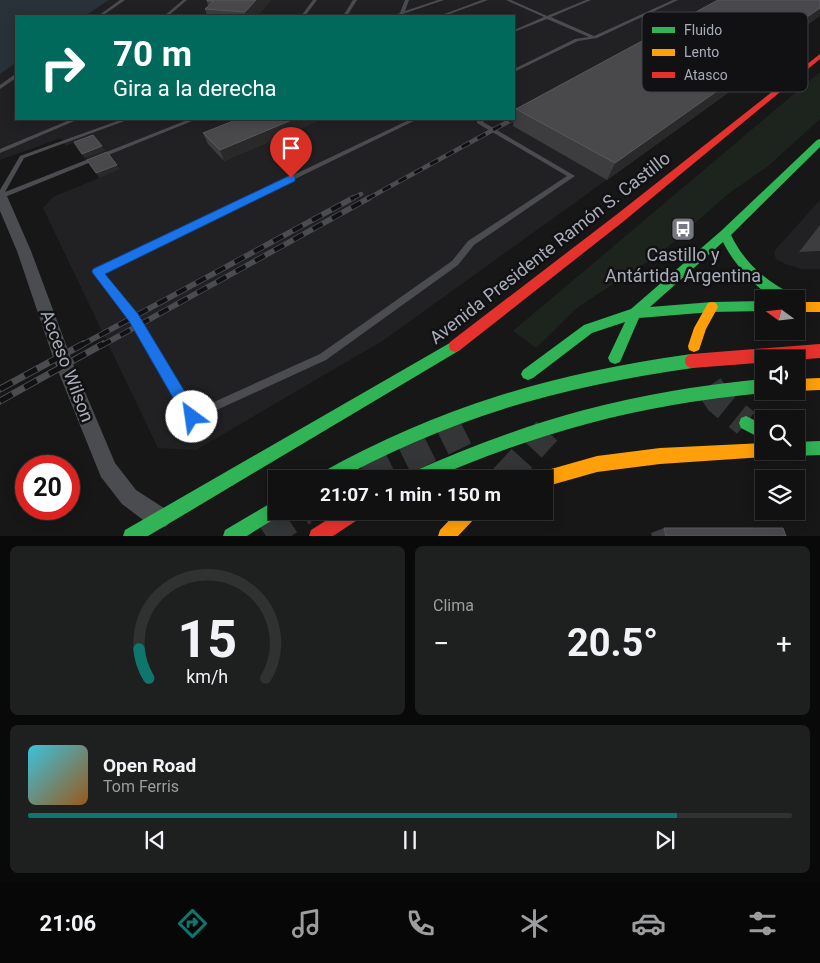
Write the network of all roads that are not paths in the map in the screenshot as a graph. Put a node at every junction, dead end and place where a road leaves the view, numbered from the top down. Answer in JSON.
{"nodes":[{"id":1,"x":123,"y":0,"type":"edge"},
{"id":2,"x":185,"y":0,"type":"edge"},
{"id":3,"x":315,"y":0,"type":"edge"},
{"id":4,"x":355,"y":0,"type":"edge"},
{"id":5,"x":407,"y":0,"type":"edge"},
{"id":6,"x":442,"y":0,"type":"edge"},
{"id":7,"x":486,"y":0,"type":"edge"},
{"id":8,"x":508,"y":0,"type":"edge"},
{"id":9,"x":589,"y":0,"type":"edge"},
{"id":10,"x":676,"y":0,"type":"edge"},
{"id":11,"x":650,"y":12,"type":"edge"},
{"id":12,"x":402,"y":13,"type":"junction"},
{"id":13,"x":101,"y":15,"type":"edge"},
{"id":14,"x":167,"y":15,"type":"edge"},
{"id":15,"x":304,"y":15,"type":"edge"},
{"id":16,"x":346,"y":15,"type":"edge"},
{"id":17,"x":397,"y":15,"type":"edge"},
{"id":18,"x":444,"y":15,"type":"edge"},
{"id":19,"x":642,"y":16,"type":"edge"},
{"id":20,"x":548,"y":17,"type":"junction"},
{"id":21,"x":515,"y":32,"type":"edge"},
{"id":22,"x":595,"y":37,"type":"junction"},
{"id":23,"x":820,"y":56,"type":"edge"},
{"id":24,"x":808,"y":66,"type":"edge"},
{"id":25,"x":515,"y":70,"type":"edge"},
{"id":26,"x":15,"y":77,"type":"edge"},
{"id":27,"x":0,"y":87,"type":"edge"},
{"id":28,"x":776,"y":92,"type":"edge"},
{"id":29,"x":74,"y":120,"type":"edge"},
{"id":30,"x":124,"y":120,"type":"edge"},
{"id":31,"x":192,"y":120,"type":"edge"},
{"id":32,"x":413,"y":120,"type":"edge"},
{"id":33,"x":482,"y":120,"type":"edge"},
{"id":34,"x":820,"y":142,"type":"edge"},
{"id":35,"x":0,"y":151,"type":"edge"},
{"id":36,"x":0,"y":197,"type":"edge"},
{"id":37,"x":725,"y":234,"type":"junction"},
{"id":38,"x":776,"y":290,"type":"edge"},
{"id":39,"x":805,"y":303,"type":"edge"},
{"id":40,"x":755,"y":306,"type":"edge"},
{"id":41,"x":712,"y":307,"type":"junction"},
{"id":42,"x":805,"y":307,"type":"edge"},
{"id":43,"x":818,"y":307,"type":"edge"},
{"id":44,"x":635,"y":313,"type":"junction"},
{"id":45,"x":694,"y":346,"type":"dead end"},
{"id":46,"x":820,"y":351,"type":"edge"},
{"id":47,"x":615,"y":358,"type":"dead end"},
{"id":48,"x":528,"y":374,"type":"dead end"},
{"id":49,"x":820,"y":384,"type":"edge"},
{"id":50,"x":805,"y":385,"type":"edge"},
{"id":51,"x":755,"y":386,"type":"edge"},
{"id":52,"x":746,"y":423,"type":"tunnel mouth"},
{"id":53,"x":755,"y":428,"type":"edge"},
{"id":54,"x":820,"y":448,"type":"edge"},
{"id":55,"x":805,"y":449,"type":"edge"},
{"id":56,"x":755,"y":451,"type":"edge"},
{"id":57,"x":338,"y":470,"type":"edge"},
{"id":58,"x":434,"y":470,"type":"edge"},
{"id":59,"x":553,"y":476,"type":"edge"},
{"id":60,"x":268,"y":513,"type":"edge"},
{"id":61,"x":159,"y":518,"type":"junction"},
{"id":62,"x":342,"y":520,"type":"edge"},
{"id":63,"x":461,"y":520,"type":"edge"},
{"id":64,"x":131,"y":536,"type":"edge"},
{"id":65,"x":231,"y":536,"type":"edge"},
{"id":66,"x":317,"y":536,"type":"edge"},
{"id":67,"x":446,"y":536,"type":"edge"}],
"edges":[{"from":1,"to":13,"type":"lane"},
{"from":2,"to":14,"type":"lane"},
{"from":3,"to":15,"type":"lane"},
{"from":4,"to":16,"type":"lane"},
{"from":5,"to":12,"type":"lane"},
{"from":6,"to":12,"type":"lane"},
{"from":7,"to":18,"type":"lane"},
{"from":8,"to":20,"type":"lane"},
{"from":9,"to":20,"type":"lane"},
{"from":10,"to":11,"type":"lane"},
{"from":12,"to":17,"type":"lane"},
{"from":19,"to":22,"type":"lane"},
{"from":20,"to":21,"type":"lane"},
{"from":20,"to":22,"type":"lane"},
{"from":22,"to":25,"type":"lane"},
{"from":23,"to":24,"type":"main road","name":"Avenida Presidente Ramón S. Castillo"},
{"from":26,"to":27,"type":"lane"},
{"from":28,"to":61,"type":"main road","name":"Avenida Presidente Ramón S. Castillo"},
{"from":29,"to":35,"type":"lane"},
{"from":30,"to":36,"type":"lane"},
{"from":31,"to":36,"type":"lane"},
{"from":32,"to":33,"type":"lane"},
{"from":34,"to":37,"type":"main road"},
{"from":36,"to":61,"type":"street","name":"Acceso Wilson"},
{"from":37,"to":38,"type":"main road"},
{"from":37,"to":44,"type":"main road"},
{"from":39,"to":43,"type":"main road"},
{"from":40,"to":41,"type":"main road"},
{"from":41,"to":44,"type":"main road"},
{"from":41,"to":45,"type":"main road"},
{"from":42,"to":43,"type":"main road"},
{"from":44,"to":47,"type":"main road"},
{"from":44,"to":48,"type":"main road"},
{"from":46,"to":57,"type":"main road","bridge":true},
{"from":49,"to":50,"type":"main road"},
{"from":51,"to":58,"type":"main road","bridge":true},
{"from":52,"to":53,"type":"main road"},
{"from":54,"to":55,"type":"main road"},
{"from":56,"to":59,"type":"main road"},
{"from":60,"to":65,"type":"main road"},
{"from":61,"to":64,"type":"main road","name":"Avenida Presidente Ramón S. Castillo"},
{"from":62,"to":66,"type":"main road"},
{"from":63,"to":67,"type":"main road"}]}
